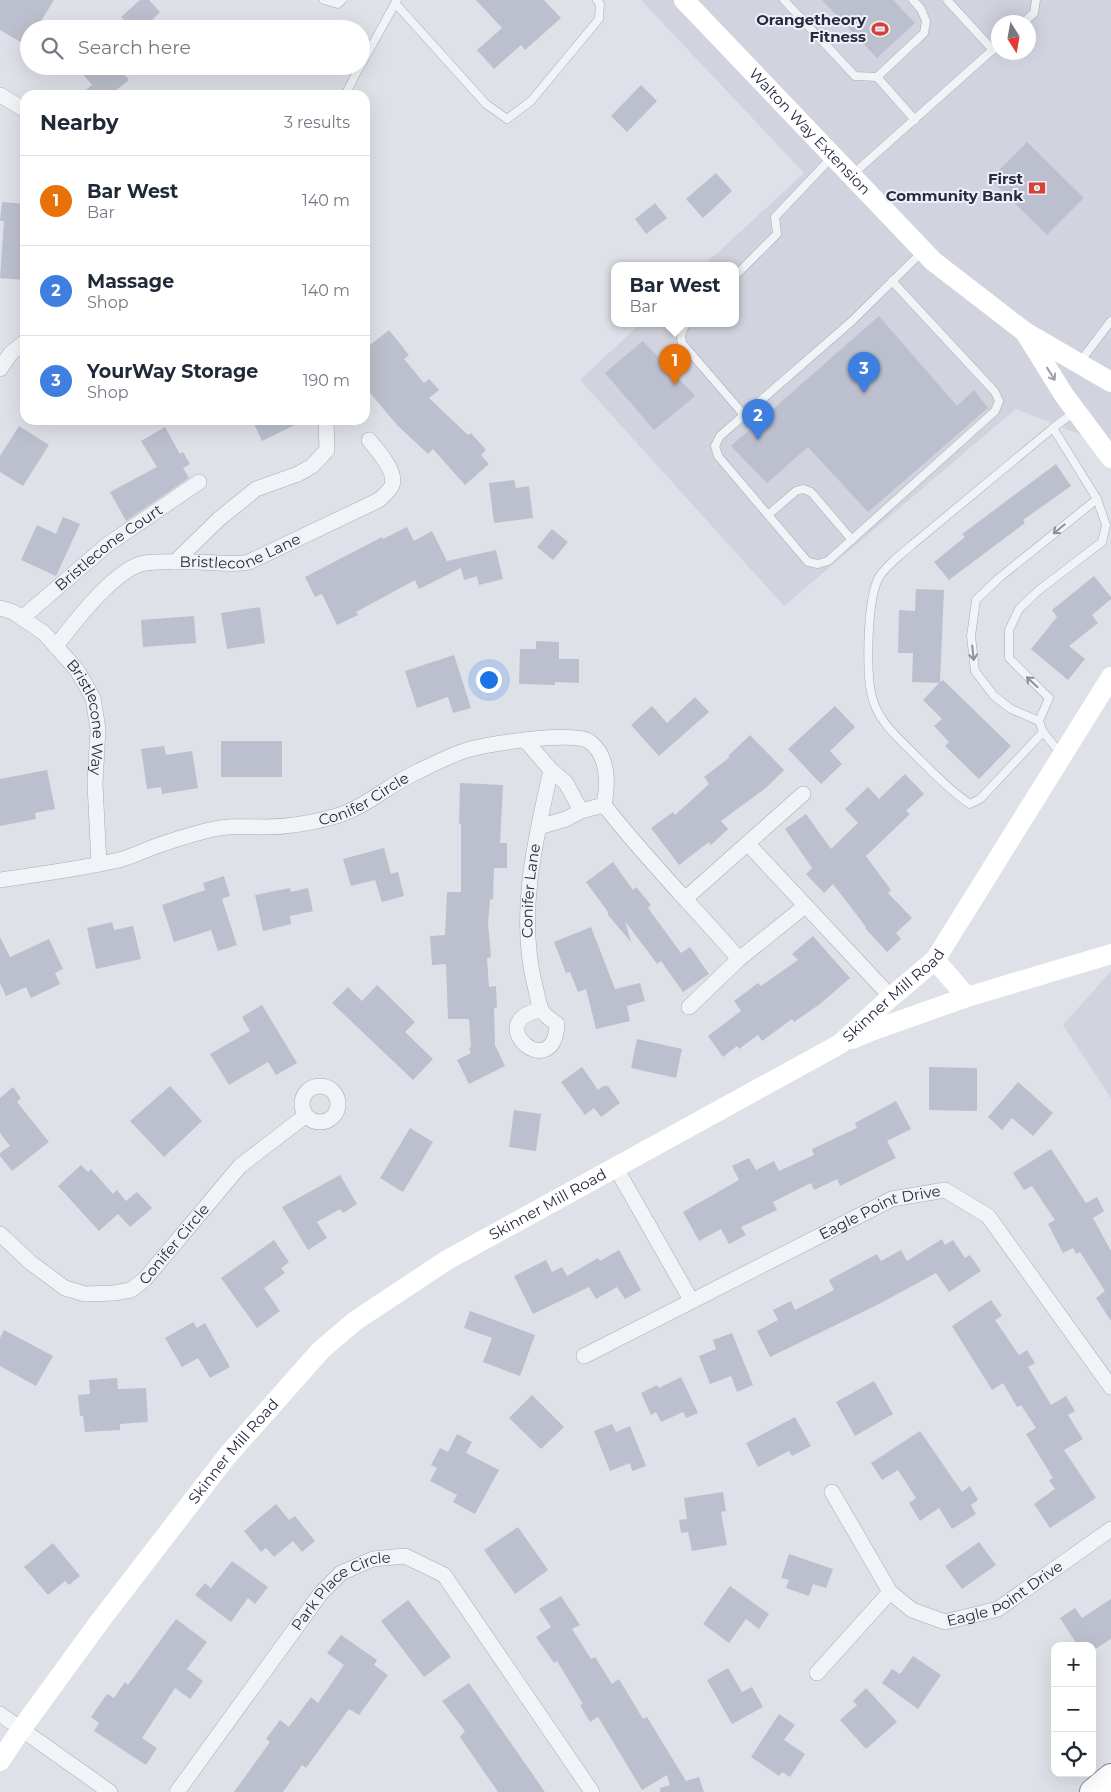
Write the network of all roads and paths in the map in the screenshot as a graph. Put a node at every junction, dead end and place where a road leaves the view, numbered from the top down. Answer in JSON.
{"nodes":[{"id":1,"x":324,"y":0,"type":"edge"},
{"id":2,"x":342,"y":0,"type":"edge"},
{"id":3,"x":597,"y":0,"type":"edge"},
{"id":4,"x":684,"y":0,"type":"edge"},
{"id":5,"x":784,"y":0,"type":"edge"},
{"id":6,"x":913,"y":0,"type":"edge"},
{"id":7,"x":947,"y":0,"type":"edge"},
{"id":8,"x":1036,"y":0,"type":"edge"},
{"id":9,"x":396,"y":1,"type":"edge"},
{"id":10,"x":1032,"y":15,"type":"edge"},
{"id":11,"x":991,"y":43,"type":"edge"},
{"id":12,"x":370,"y":49,"type":"edge"},
{"id":13,"x":991,"y":52,"type":"edge"},
{"id":14,"x":356,"y":75,"type":"edge"},
{"id":15,"x":877,"y":77,"type":"junction"},
{"id":16,"x":349,"y":90,"type":"edge"},
{"id":17,"x":0,"y":95,"type":"edge"},
{"id":18,"x":20,"y":107,"type":"edge"},
{"id":19,"x":915,"y":120,"type":"junction"},
{"id":20,"x":833,"y":156,"type":"junction"},
{"id":21,"x":852,"y":176,"type":"junction"},
{"id":22,"x":923,"y":251,"type":"junction"},
{"id":23,"x":739,"y":272,"type":"edge"},
{"id":24,"x":892,"y":281,"type":"junction"},
{"id":25,"x":1111,"y":321,"type":"edge"},
{"id":26,"x":683,"y":327,"type":"edge"},
{"id":27,"x":1025,"y":332,"type":"junction"},
{"id":28,"x":20,"y":345,"type":"edge"},
{"id":29,"x":5,"y":354,"type":"edge"},
{"id":30,"x":1079,"y":363,"type":"junction"},
{"id":31,"x":0,"y":369,"type":"edge"},
{"id":32,"x":1110,"y":381,"type":"edge"},
{"id":33,"x":1076,"y":410,"type":"junction"},
{"id":34,"x":744,"y":415,"type":"junction"},
{"id":35,"x":326,"y":425,"type":"edge"},
{"id":36,"x":1053,"y":428,"type":"junction"},
{"id":37,"x":369,"y":440,"type":"dead end"},
{"id":38,"x":1111,"y":458,"type":"edge"},
{"id":39,"x":200,"y":482,"type":"dead end"},
{"id":40,"x":1097,"y":498,"type":"junction"},
{"id":41,"x":768,"y":515,"type":"junction"},
{"id":42,"x":852,"y":540,"type":"junction"},
{"id":43,"x":175,"y":562,"type":"junction"},
{"id":44,"x":0,"y":608,"type":"edge"},
{"id":45,"x":22,"y":618,"type":"junction"},
{"id":46,"x":56,"y":646,"type":"junction"},
{"id":47,"x":1111,"y":677,"type":"edge"},
{"id":48,"x":1039,"y":721,"type":"junction"},
{"id":49,"x":1043,"y":732,"type":"junction"},
{"id":50,"x":525,"y":740,"type":"junction"},
{"id":51,"x":1062,"y":755,"type":"junction"},
{"id":52,"x":551,"y":770,"type":"junction"},
{"id":53,"x":803,"y":794,"type":"dead end"},
{"id":54,"x":604,"y":805,"type":"junction"},
{"id":55,"x":581,"y":811,"type":"junction"},
{"id":56,"x":539,"y":827,"type":"junction"},
{"id":57,"x":748,"y":844,"type":"junction"},
{"id":58,"x":99,"y":864,"type":"junction"},
{"id":59,"x":0,"y":880,"type":"edge"},
{"id":60,"x":686,"y":898,"type":"junction"},
{"id":61,"x":805,"y":906,"type":"junction"},
{"id":62,"x":1111,"y":954,"type":"edge"},
{"id":63,"x":739,"y":959,"type":"junction"},
{"id":64,"x":935,"y":960,"type":"junction"},
{"id":65,"x":891,"y":997,"type":"junction"},
{"id":66,"x":967,"y":997,"type":"junction"},
{"id":67,"x":689,"y":1007,"type":"dead end"},
{"id":68,"x":541,"y":1010,"type":"dead end"},
{"id":69,"x":840,"y":1044,"type":"junction"},
{"id":70,"x":305,"y":1116,"type":"dead end"},
{"id":71,"x":616,"y":1168,"type":"junction"},
{"id":72,"x":0,"y":1234,"type":"edge"},
{"id":73,"x":691,"y":1300,"type":"junction"},
{"id":74,"x":584,"y":1356,"type":"dead end"},
{"id":75,"x":1111,"y":1387,"type":"edge"},
{"id":76,"x":832,"y":1492,"type":"dead end"},
{"id":77,"x":1111,"y":1529,"type":"edge"},
{"id":78,"x":890,"y":1592,"type":"junction"},
{"id":79,"x":817,"y":1673,"type":"dead end"},
{"id":80,"x":0,"y":1714,"type":"edge"},
{"id":81,"x":22,"y":1728,"type":"junction"},
{"id":82,"x":0,"y":1761,"type":"edge"},
{"id":83,"x":1111,"y":1777,"type":"edge"},
{"id":84,"x":110,"y":1792,"type":"edge"},
{"id":85,"x":177,"y":1792,"type":"edge"},
{"id":86,"x":592,"y":1792,"type":"edge"},
{"id":87,"x":1093,"y":1792,"type":"edge"}],
"edges":[{"from":1,"to":2,"type":"lane"},
{"from":3,"to":9,"type":"lane"},
{"from":4,"to":20,"type":"street","name":"Walton Way Extension"},
{"from":5,"to":15,"type":"lane"},
{"from":6,"to":15,"type":"lane"},
{"from":7,"to":11,"type":"lane"},
{"from":8,"to":10,"type":"lane"},
{"from":9,"to":12,"type":"lane"},
{"from":13,"to":19,"type":"lane"},
{"from":14,"to":16,"type":"lane"},
{"from":15,"to":19,"type":"lane"},
{"from":17,"to":18,"type":"street"},
{"from":19,"to":21,"type":"lane"},
{"from":20,"to":21,"type":"street","name":"Walton Way Extension"},
{"from":20,"to":23,"type":"lane"},
{"from":21,"to":22,"type":"street","name":"Walton Way Extension"},
{"from":22,"to":24,"type":"lane"},
{"from":22,"to":27,"type":"street","name":"Walton Way Extension"},
{"from":24,"to":34,"type":"lane"},
{"from":24,"to":42,"type":"lane"},
{"from":25,"to":30,"type":"lane"},
{"from":26,"to":34,"type":"lane"},
{"from":27,"to":30,"type":"street","name":"Walton Way Extension"},
{"from":27,"to":33,"type":"street","one_way":true},
{"from":28,"to":29,"type":"street"},
{"from":29,"to":31,"type":"street"},
{"from":30,"to":32,"type":"street","name":"Walton Way Extension"},
{"from":33,"to":36,"type":"lane"},
{"from":33,"to":38,"type":"street"},
{"from":34,"to":41,"type":"lane"},
{"from":35,"to":43,"type":"street"},
{"from":36,"to":40,"type":"lane"},
{"from":36,"to":49,"type":"lane"},
{"from":37,"to":43,"type":"street","name":"Bristlecone Lane"},
{"from":39,"to":45,"type":"street","name":"Bristlecone Court"},
{"from":48,"to":40,"type":"lane","one_way":true},
{"from":40,"to":48,"type":"lane","one_way":true},
{"from":41,"to":42,"type":"lane"},
{"from":41,"to":42,"type":"lane"},
{"from":43,"to":46,"type":"street","name":"Bristlecone Lane"},
{"from":44,"to":45,"type":"street","name":"Bristlecone Way"},
{"from":45,"to":46,"type":"street","name":"Bristlecone Way"},
{"from":46,"to":58,"type":"street","name":"Bristlecone Way"},
{"from":47,"to":51,"type":"street","name":"Skinner Mill Road"},
{"from":48,"to":49,"type":"lane"},
{"from":49,"to":51,"type":"lane"},
{"from":50,"to":52,"type":"street"},
{"from":50,"to":54,"type":"street","name":"Conifer Circle"},
{"from":50,"to":58,"type":"street","name":"Conifer Circle"},
{"from":51,"to":64,"type":"street","name":"Skinner Mill Road"},
{"from":52,"to":55,"type":"street"},
{"from":52,"to":56,"type":"street","name":"Conifer Lane"},
{"from":53,"to":57,"type":"street"},
{"from":54,"to":55,"type":"street"},
{"from":54,"to":60,"type":"street"},
{"from":55,"to":56,"type":"street"},
{"from":56,"to":68,"type":"street","name":"Conifer Lane"},
{"from":57,"to":60,"type":"street"},
{"from":57,"to":61,"type":"street"},
{"from":58,"to":59,"type":"street","name":"Conifer Circle"},
{"from":60,"to":63,"type":"street"},
{"from":61,"to":63,"type":"street"},
{"from":61,"to":65,"type":"street"},
{"from":62,"to":66,"type":"street"},
{"from":63,"to":67,"type":"street"},
{"from":64,"to":65,"type":"street","name":"Skinner Mill Road"},
{"from":64,"to":66,"type":"street"},
{"from":65,"to":69,"type":"street","name":"Skinner Mill Road"},
{"from":66,"to":69,"type":"street"},
{"from":69,"to":71,"type":"street","name":"Skinner Mill Road"},
{"from":70,"to":72,"type":"street","name":"Conifer Circle"},
{"from":71,"to":73,"type":"street"},
{"from":71,"to":81,"type":"street","name":"Skinner Mill Road"},
{"from":73,"to":74,"type":"street","name":"Eagle Point Drive"},
{"from":73,"to":75,"type":"street","name":"Eagle Point Drive"},
{"from":76,"to":78,"type":"street","name":"Eagle Point Drive"},
{"from":77,"to":78,"type":"street","name":"Eagle Point Drive"},
{"from":78,"to":79,"type":"street"},
{"from":80,"to":81,"type":"street"},
{"from":81,"to":82,"type":"street","name":"Skinner Mill Road"},
{"from":81,"to":84,"type":"street"},
{"from":83,"to":87,"type":"highway"},
{"from":85,"to":86,"type":"street","name":"Park Place Circle"}]}
